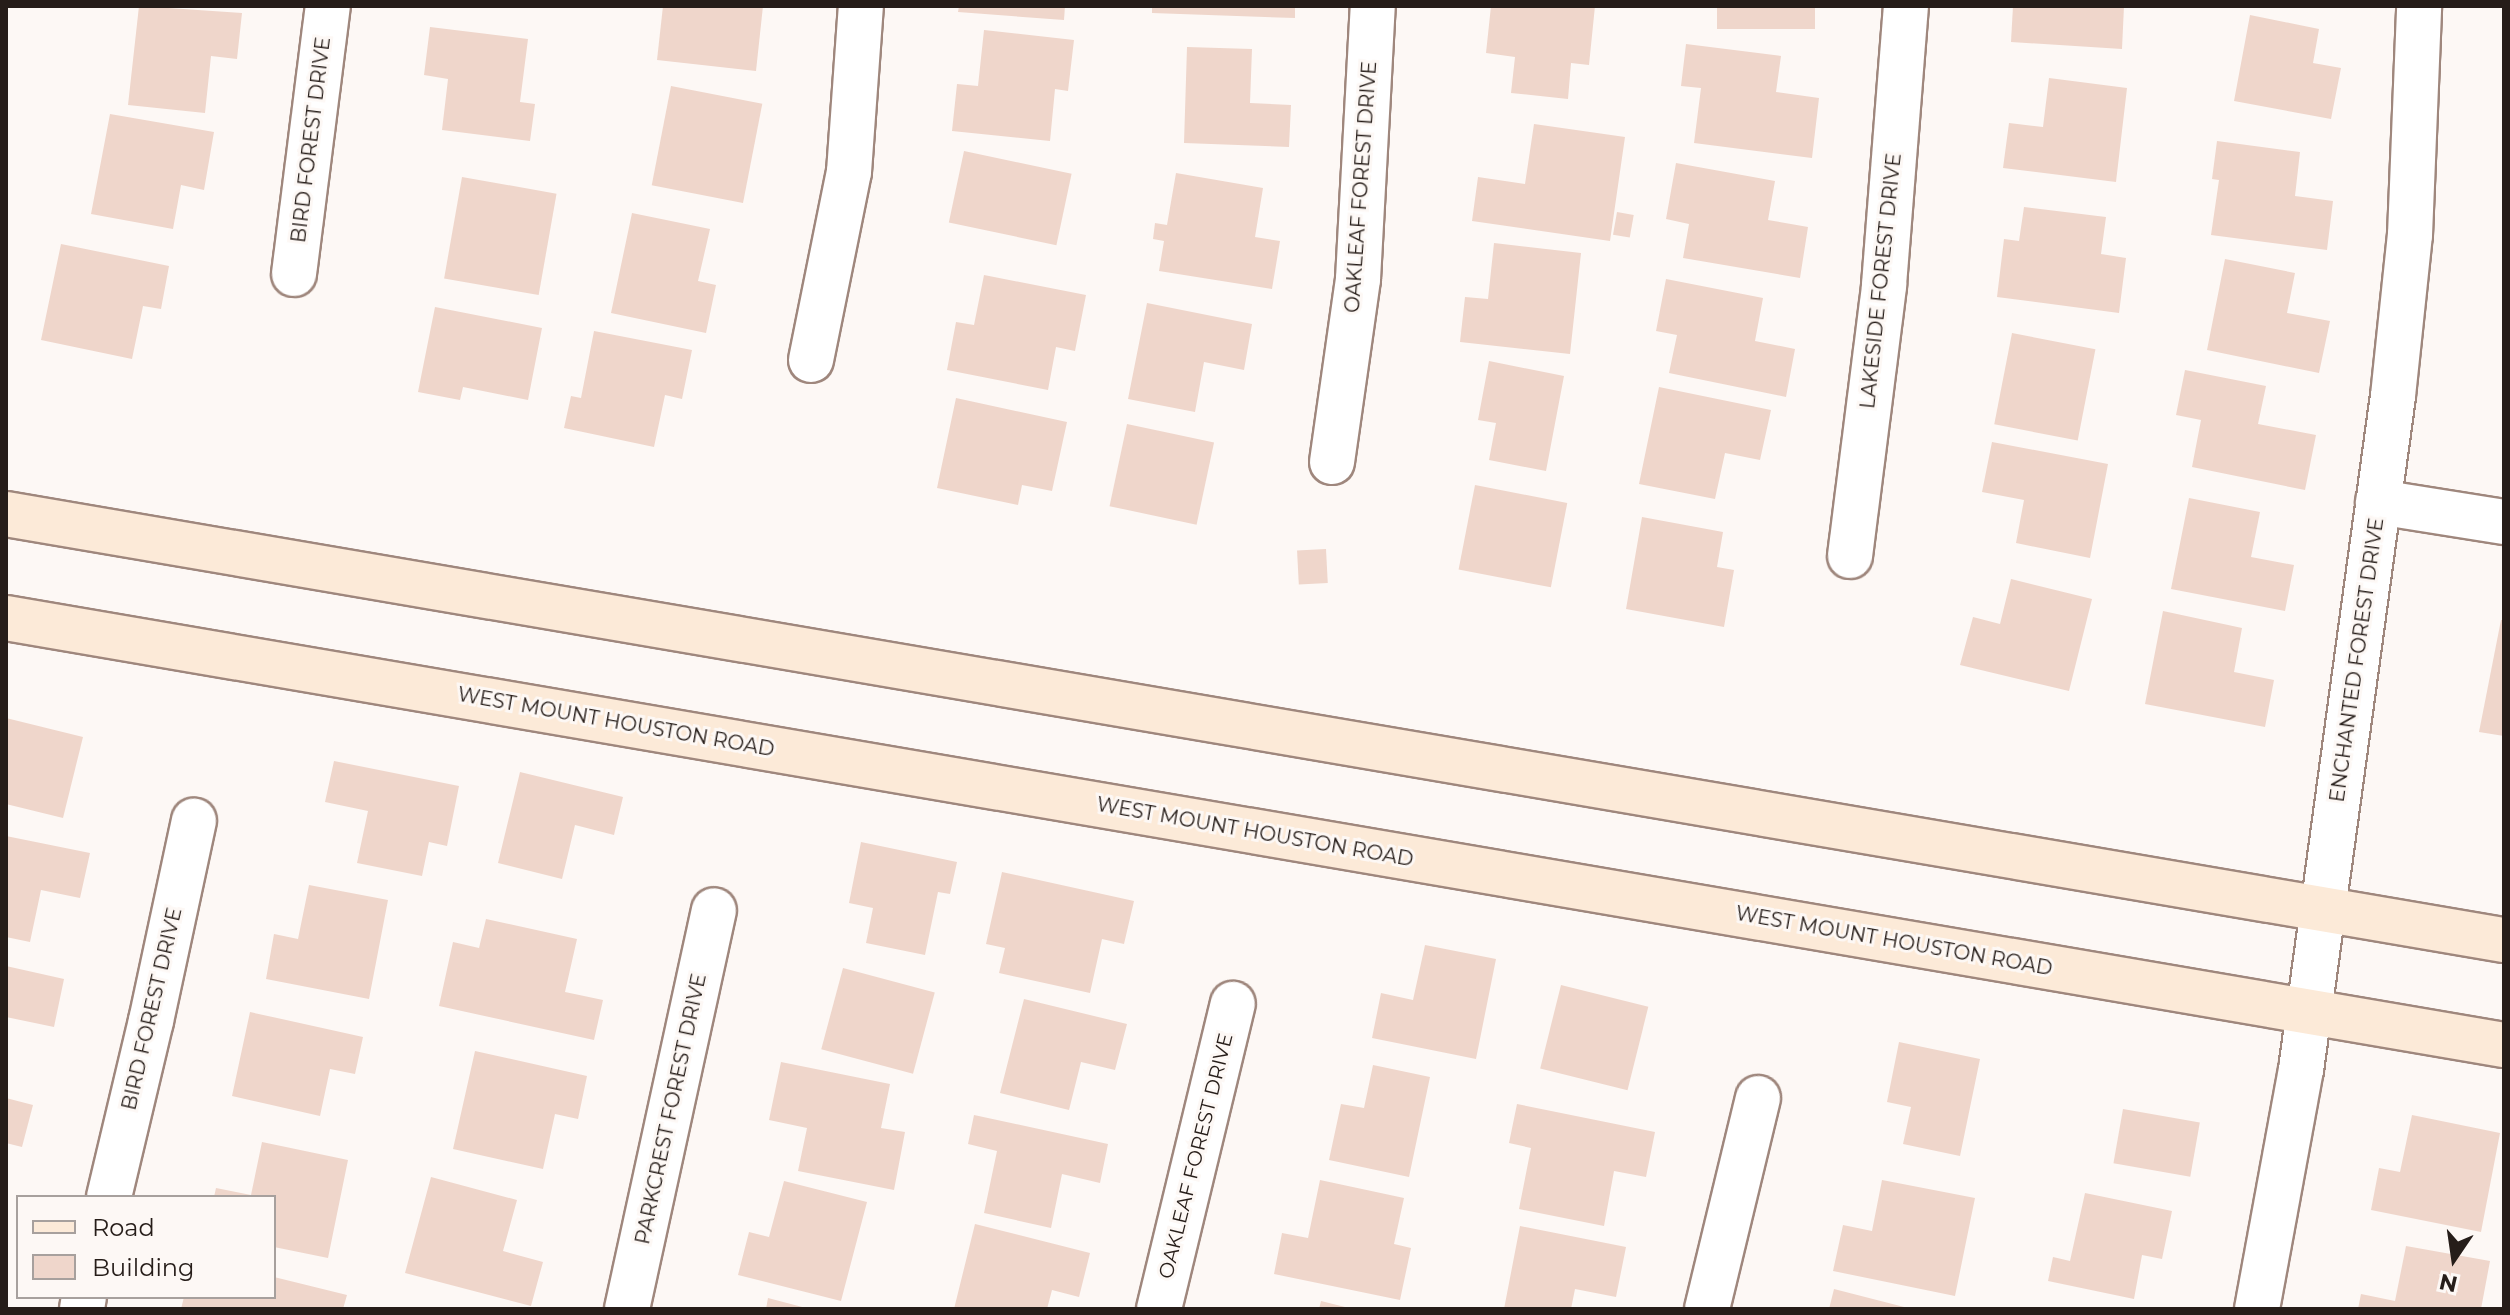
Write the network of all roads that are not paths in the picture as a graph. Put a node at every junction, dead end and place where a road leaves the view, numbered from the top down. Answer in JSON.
{"nodes":[{"id":1,"x":328,"y":6,"type":"edge"},
{"id":2,"x":861,"y":6,"type":"edge"},
{"id":3,"x":1373,"y":6,"type":"edge"},
{"id":4,"x":1906,"y":6,"type":"edge"},
{"id":5,"x":2419,"y":6,"type":"edge"},
{"id":6,"x":294,"y":274,"type":"dead end"},
{"id":7,"x":811,"y":360,"type":"dead end"},
{"id":8,"x":1332,"y":462,"type":"dead end"},
{"id":9,"x":2378,"y":502,"type":"junction"},
{"id":10,"x":6,"y":514,"type":"edge"},
{"id":11,"x":2504,"y":522,"type":"edge"},
{"id":12,"x":1850,"y":556,"type":"dead end"},
{"id":13,"x":6,"y":618,"type":"edge"},
{"id":14,"x":194,"y":821,"type":"dead end"},
{"id":15,"x":2323,"y":908,"type":"junction"},
{"id":16,"x":714,"y":910,"type":"dead end"},
{"id":17,"x":2504,"y":940,"type":"edge"},
{"id":18,"x":1233,"y":1004,"type":"dead end"},
{"id":19,"x":2309,"y":1012,"type":"junction"},
{"id":20,"x":2504,"y":1045,"type":"edge"},
{"id":21,"x":1758,"y":1098,"type":"dead end"},
{"id":22,"x":109,"y":1195,"type":"edge"},
{"id":23,"x":627,"y":1309,"type":"edge"},
{"id":24,"x":1159,"y":1309,"type":"edge"},
{"id":25,"x":1707,"y":1309,"type":"edge"},
{"id":26,"x":2257,"y":1309,"type":"edge"}],
"edges":[{"from":1,"to":6,"type":"street","name":"BIRD FOREST DRIVE"},
{"from":2,"to":7,"type":"street"},
{"from":3,"to":8,"type":"street","name":"OAKLEAF FOREST DRIVE"},
{"from":4,"to":12,"type":"street","name":"LAKESIDE FOREST DRIVE"},
{"from":5,"to":9,"type":"street","name":"ENCHANTED FOREST DRIVE"},
{"from":9,"to":11,"type":"street"},
{"from":9,"to":15,"type":"street","name":"ENCHANTED FOREST DRIVE"},
{"from":10,"to":15,"type":"main road"},
{"from":13,"to":19,"type":"main road","name":"WEST MOUNT HOUSTON ROAD"},
{"from":14,"to":22,"type":"street","name":"BIRD FOREST DRIVE"},
{"from":15,"to":17,"type":"main road"},
{"from":15,"to":19,"type":"street","name":"ENCHANTED FOREST DRIVE"},
{"from":16,"to":23,"type":"street","name":"PARKCREST FOREST DRIVE"},
{"from":18,"to":24,"type":"street","name":"OAKLEAF FOREST DRIVE"},
{"from":19,"to":20,"type":"main road","name":"WEST MOUNT HOUSTON ROAD"},
{"from":19,"to":26,"type":"street","name":"ENCHANTED FOREST DRIVE"},
{"from":21,"to":25,"type":"street"}]}
